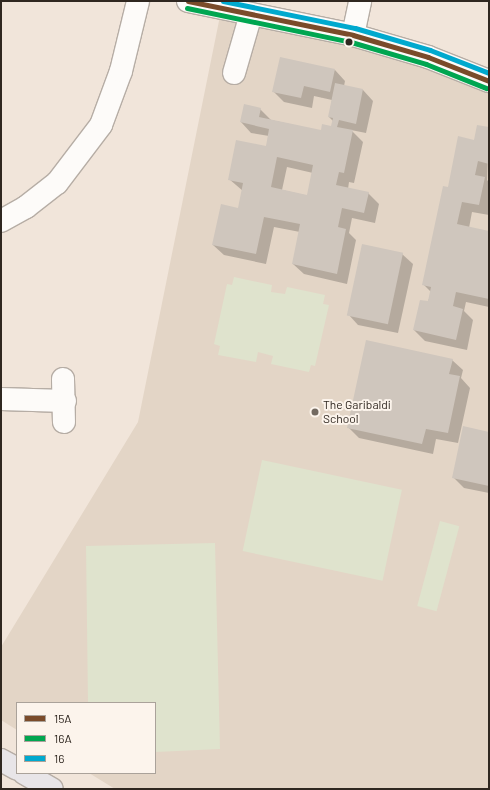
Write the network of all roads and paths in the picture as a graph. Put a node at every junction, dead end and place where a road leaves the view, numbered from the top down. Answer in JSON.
{"nodes":[{"id":1,"x":138,"y":1,"type":"edge"},
{"id":2,"x":188,"y":1,"type":"edge"},
{"id":3,"x":360,"y":1,"type":"edge"},
{"id":4,"x":251,"y":14,"type":"junction"},
{"id":5,"x":353,"y":35,"type":"junction"},
{"id":6,"x":234,"y":73,"type":"dead end"},
{"id":7,"x":489,"y":81,"type":"edge"},
{"id":8,"x":1,"y":221,"type":"edge"},
{"id":9,"x":63,"y":379,"type":"dead end"},
{"id":10,"x":1,"y":399,"type":"edge"},
{"id":11,"x":1,"y":760,"type":"edge"},
{"id":12,"x":16,"y":768,"type":"edge"},
{"id":13,"x":26,"y":774,"type":"edge"},
{"id":14,"x":52,"y":789,"type":"edge"}],
"edges":[{"from":1,"to":8,"type":"street"},
{"from":2,"to":4,"type":"street"},
{"from":3,"to":5,"type":"street"},
{"from":4,"to":5,"type":"street"},
{"from":4,"to":6,"type":"street"},
{"from":5,"to":7,"type":"street"},
{"from":9,"to":10,"type":"street"},
{"from":11,"to":12,"type":"main road"},
{"from":13,"to":14,"type":"main road"}]}
